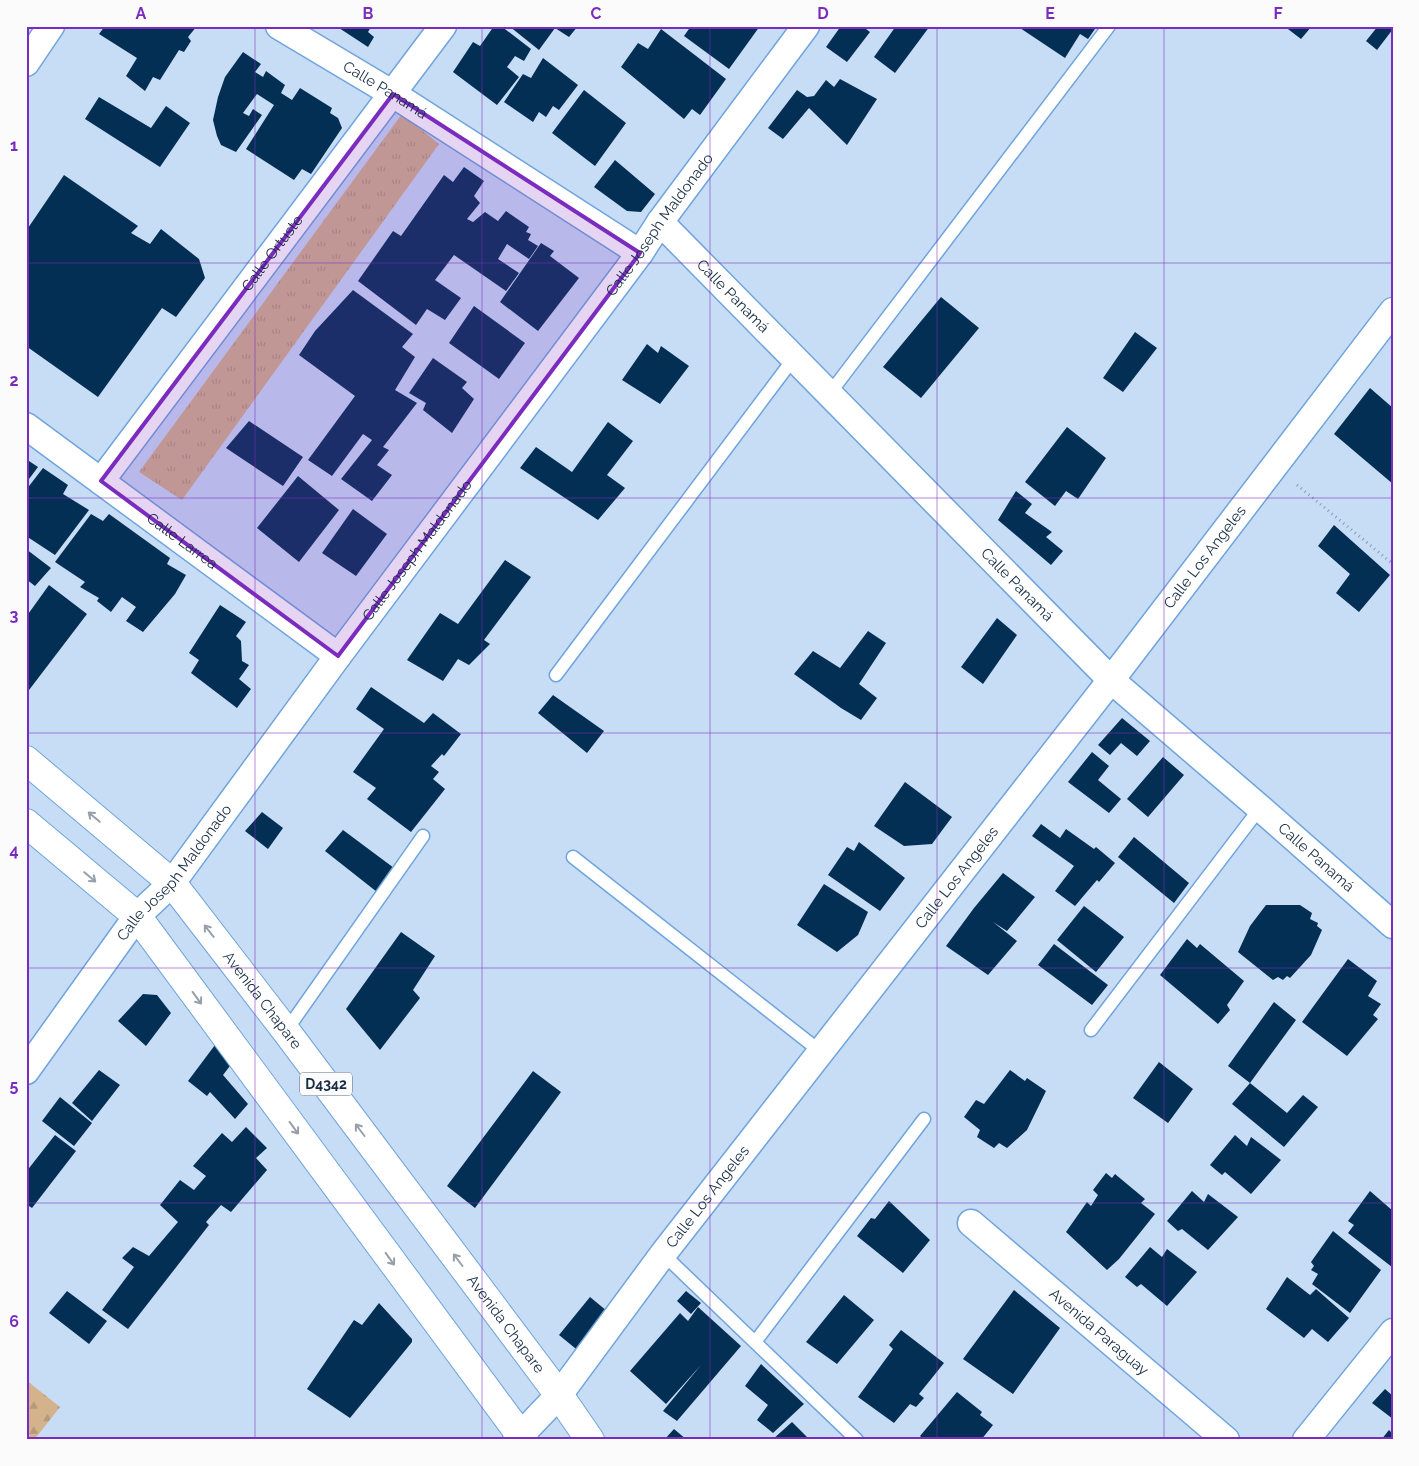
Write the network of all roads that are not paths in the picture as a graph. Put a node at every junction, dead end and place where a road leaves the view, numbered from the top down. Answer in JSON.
{"nodes":[{"id":1,"x":51,"y":26,"type":"edge"},
{"id":2,"x":279,"y":26,"type":"edge"},
{"id":3,"x":443,"y":26,"type":"edge"},
{"id":4,"x":806,"y":26,"type":"edge"},
{"id":5,"x":1110,"y":26,"type":"edge"},
{"id":6,"x":26,"y":63,"type":"edge"},
{"id":7,"x":393,"y":94,"type":"junction"},
{"id":8,"x":660,"y":222,"type":"junction"},
{"id":9,"x":640,"y":253,"type":"junction"},
{"id":10,"x":1393,"y":311,"type":"edge"},
{"id":11,"x":794,"y":358,"type":"junction"},
{"id":12,"x":830,"y":393,"type":"junction"},
{"id":13,"x":26,"y":426,"type":"edge"},
{"id":14,"x":101,"y":481,"type":"junction"},
{"id":15,"x":338,"y":656,"type":"junction"},
{"id":16,"x":556,"y":675,"type":"dead end"},
{"id":17,"x":1110,"y":680,"type":"junction"},
{"id":18,"x":26,"y":760,"type":"edge"},
{"id":19,"x":1260,"y":808,"type":"junction"},
{"id":20,"x":26,"y":823,"type":"edge"},
{"id":21,"x":423,"y":836,"type":"dead end"},
{"id":22,"x":573,"y":857,"type":"dead end"},
{"id":23,"x":172,"y":883,"type":"junction"},
{"id":24,"x":136,"y":916,"type":"junction"},
{"id":25,"x":1393,"y":925,"type":"edge"},
{"id":26,"x":1090,"y":1030,"type":"dead end"},
{"id":27,"x":286,"y":1032,"type":"junction"},
{"id":28,"x":821,"y":1052,"type":"junction"},
{"id":29,"x":26,"y":1071,"type":"edge"},
{"id":30,"x":924,"y":1119,"type":"dead end"},
{"id":31,"x":971,"y":1223,"type":"dead end"},
{"id":32,"x":663,"y":1254,"type":"junction"},
{"id":33,"x":1393,"y":1332,"type":"edge"},
{"id":34,"x":755,"y":1342,"type":"junction"},
{"id":35,"x":559,"y":1395,"type":"junction"},
{"id":36,"x":520,"y":1438,"type":"edge"},
{"id":37,"x":590,"y":1440,"type":"edge"},
{"id":38,"x":858,"y":1440,"type":"edge"},
{"id":39,"x":1226,"y":1440,"type":"edge"},
{"id":40,"x":1306,"y":1440,"type":"edge"}],
"edges":[{"from":1,"to":6,"type":"street"},
{"from":2,"to":7,"type":"street","name":"Calle Panamá"},
{"from":3,"to":7,"type":"street","name":"Calle Ortuste"},
{"from":4,"to":8,"type":"street","name":"Calle Joseph Maldonado"},
{"from":5,"to":12,"type":"lane"},
{"from":7,"to":9,"type":"street","name":"Calle Panamá"},
{"from":7,"to":14,"type":"street","name":"Calle Ortuste"},
{"from":8,"to":9,"type":"street","name":"Calle Joseph Maldonado"},
{"from":8,"to":11,"type":"street","name":"Calle Panamá"},
{"from":9,"to":15,"type":"street","name":"Calle Joseph Maldonado"},
{"from":10,"to":17,"type":"street","name":"Calle Los Angeles"},
{"from":11,"to":12,"type":"street","name":"Calle Panamá"},
{"from":11,"to":16,"type":"lane"},
{"from":12,"to":17,"type":"street","name":"Calle Panamá"},
{"from":13,"to":14,"type":"street","name":"Calle Larrea"},
{"from":14,"to":15,"type":"street","name":"Calle Larrea"},
{"from":15,"to":23,"type":"street","name":"Calle Joseph Maldonado"},
{"from":17,"to":19,"type":"street","name":"Calle Panamá"},
{"from":17,"to":28,"type":"street","name":"Calle Los Angeles"},
{"from":23,"to":18,"type":"main road","name":"Avenida Chapare","number":"D4342","one_way":true},
{"from":19,"to":25,"type":"street","name":"Calle Panamá"},
{"from":19,"to":26,"type":"lane"},
{"from":20,"to":24,"type":"main road","one_way":true},
{"from":21,"to":27,"type":"lane"},
{"from":22,"to":28,"type":"lane"},
{"from":23,"to":24,"type":"street","name":"Calle Joseph Maldonado"},
{"from":27,"to":23,"type":"main road","name":"Avenida Chapare","number":"D4342","one_way":true},
{"from":24,"to":29,"type":"street","name":"Calle Joseph Maldonado"},
{"from":24,"to":36,"type":"main road","one_way":true},
{"from":35,"to":27,"type":"main road","name":"Avenida Chapare","number":"D4342","one_way":true},
{"from":28,"to":32,"type":"street","name":"Calle Los Angeles"},
{"from":30,"to":34,"type":"lane"},
{"from":31,"to":39,"type":"street","name":"Avenida Paraguay"},
{"from":32,"to":34,"type":"lane"},
{"from":32,"to":35,"type":"street","name":"Calle Los Angeles"},
{"from":33,"to":40,"type":"street"},
{"from":34,"to":38,"type":"lane"},
{"from":35,"to":36,"type":"street","name":"Calle Los Angeles"},
{"from":35,"to":37,"type":"main road","name":"Avenida Chapare","number":"D4342"}]}
